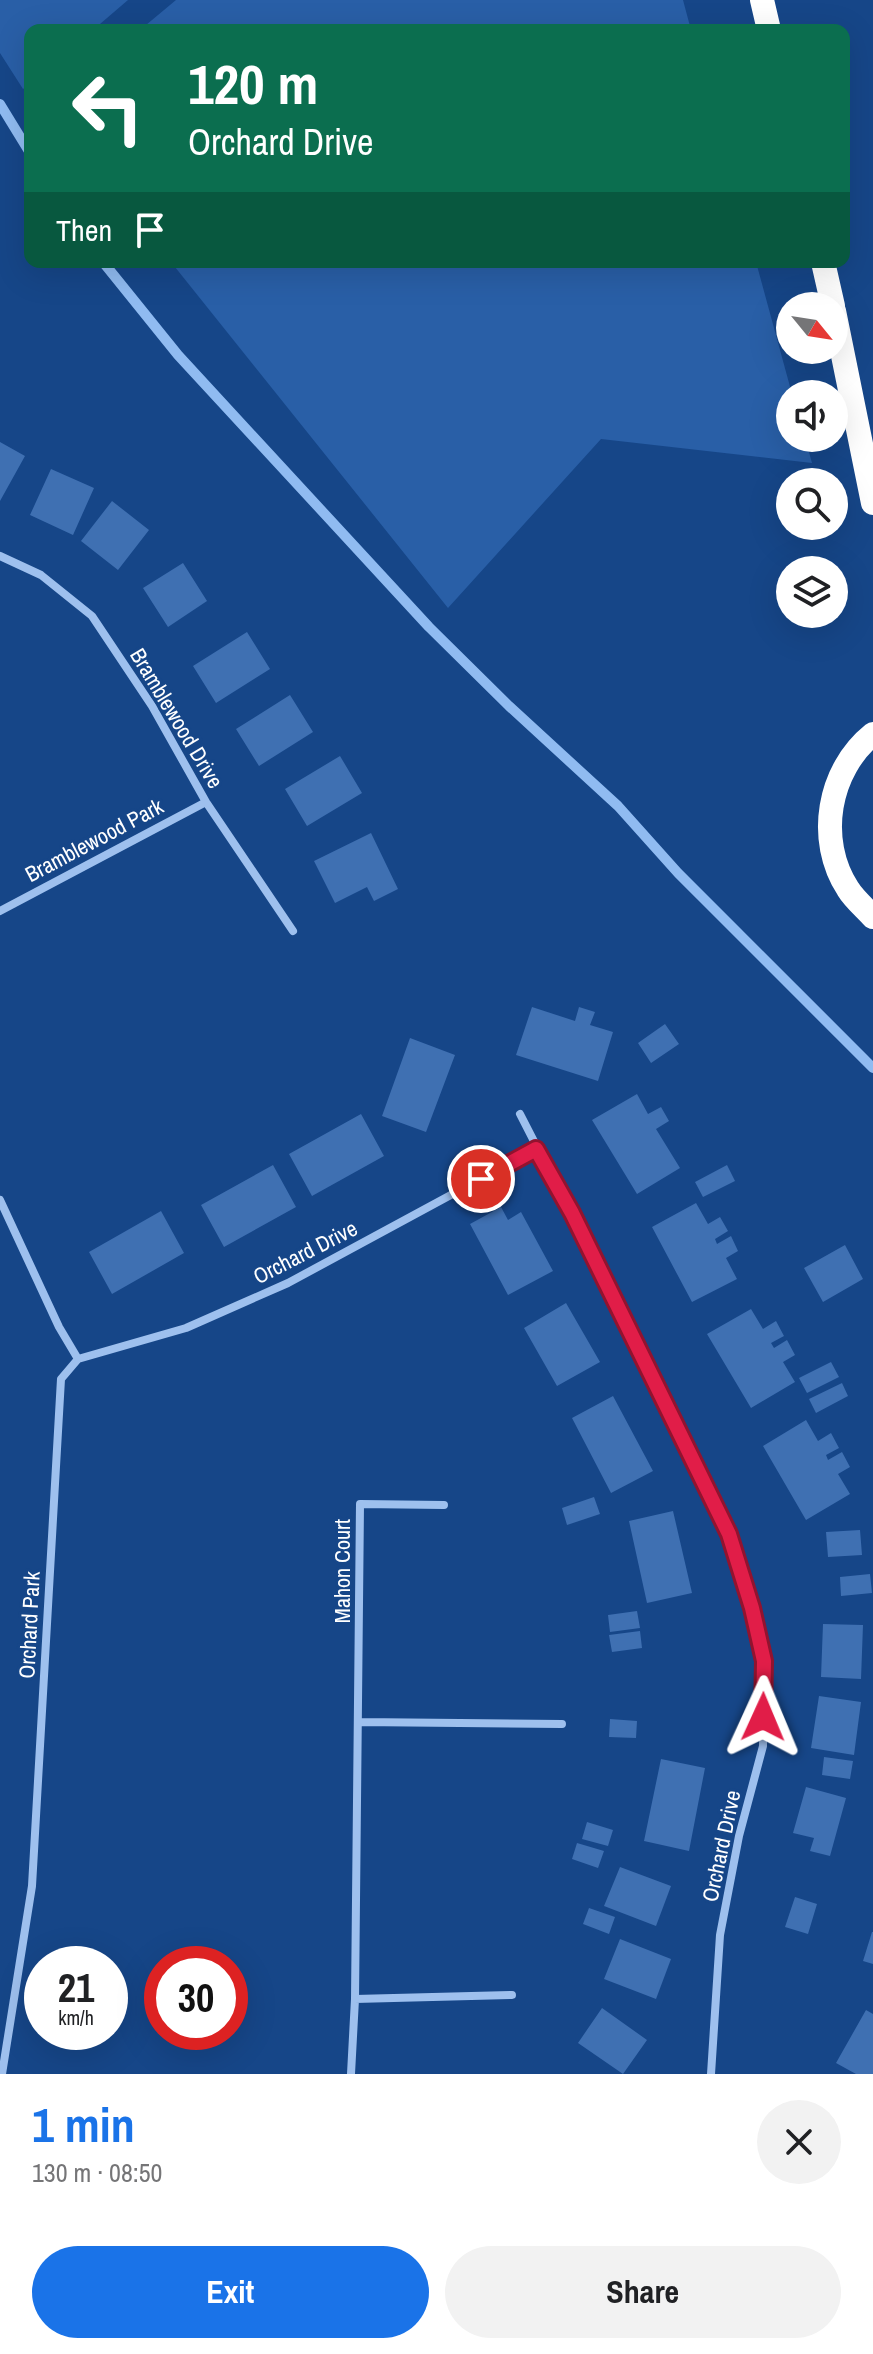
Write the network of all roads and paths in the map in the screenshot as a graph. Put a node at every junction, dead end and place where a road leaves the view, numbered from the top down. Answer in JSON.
{"nodes":[{"id":1,"x":762,"y":0,"type":"edge"},
{"id":2,"x":768,"y":24,"type":"edge"},
{"id":3,"x":824,"y":268,"type":"edge"},
{"id":4,"x":830,"y":292,"type":"edge"},
{"id":5,"x":845,"y":364,"type":"edge"},
{"id":6,"x":873,"y":503,"type":"edge"},
{"id":7,"x":0,"y":556,"type":"edge"},
{"id":8,"x":873,"y":734,"type":"edge"},
{"id":9,"x":206,"y":802,"type":"junction"},
{"id":10,"x":0,"y":911,"type":"edge"},
{"id":11,"x":873,"y":917,"type":"edge"},
{"id":12,"x":293,"y":931,"type":"dead end"},
{"id":13,"x":520,"y":1114,"type":"dead end"},
{"id":14,"x":536,"y":1149,"type":"junction"},
{"id":15,"x":0,"y":1200,"type":"edge"},
{"id":16,"x":78,"y":1359,"type":"junction"},
{"id":17,"x":444,"y":1505,"type":"dead end"},
{"id":18,"x":359,"y":1722,"type":"junction"},
{"id":19,"x":562,"y":1724,"type":"dead end"},
{"id":20,"x":512,"y":1995,"type":"dead end"},
{"id":21,"x":355,"y":1999,"type":"junction"},
{"id":22,"x":2,"y":2074,"type":"edge"},
{"id":23,"x":351,"y":2074,"type":"edge"},
{"id":24,"x":711,"y":2074,"type":"edge"}],
"edges":[{"from":1,"to":2,"type":"highway"},
{"from":3,"to":4,"type":"highway"},
{"from":5,"to":6,"type":"highway"},
{"from":7,"to":9,"type":"street","name":"Bramblewood Drive"},
{"from":8,"to":11,"type":"highway"},
{"from":9,"to":10,"type":"street","name":"Bramblewood Park"},
{"from":9,"to":12,"type":"street","name":"Bramblewood Drive"},
{"from":13,"to":14,"type":"street","name":"Orchard Drive"},
{"from":14,"to":16,"type":"street","name":"Orchard Drive"},
{"from":14,"to":24,"type":"street","name":"Orchard Drive"},
{"from":15,"to":16,"type":"street"},
{"from":16,"to":22,"type":"street","name":"Orchard Park"},
{"from":17,"to":18,"type":"street","name":"Mahon Court"},
{"from":18,"to":19,"type":"street"},
{"from":18,"to":21,"type":"street","name":"Mahon Court"},
{"from":20,"to":21,"type":"street"},
{"from":21,"to":23,"type":"street","name":"Mahon Court"}]}
